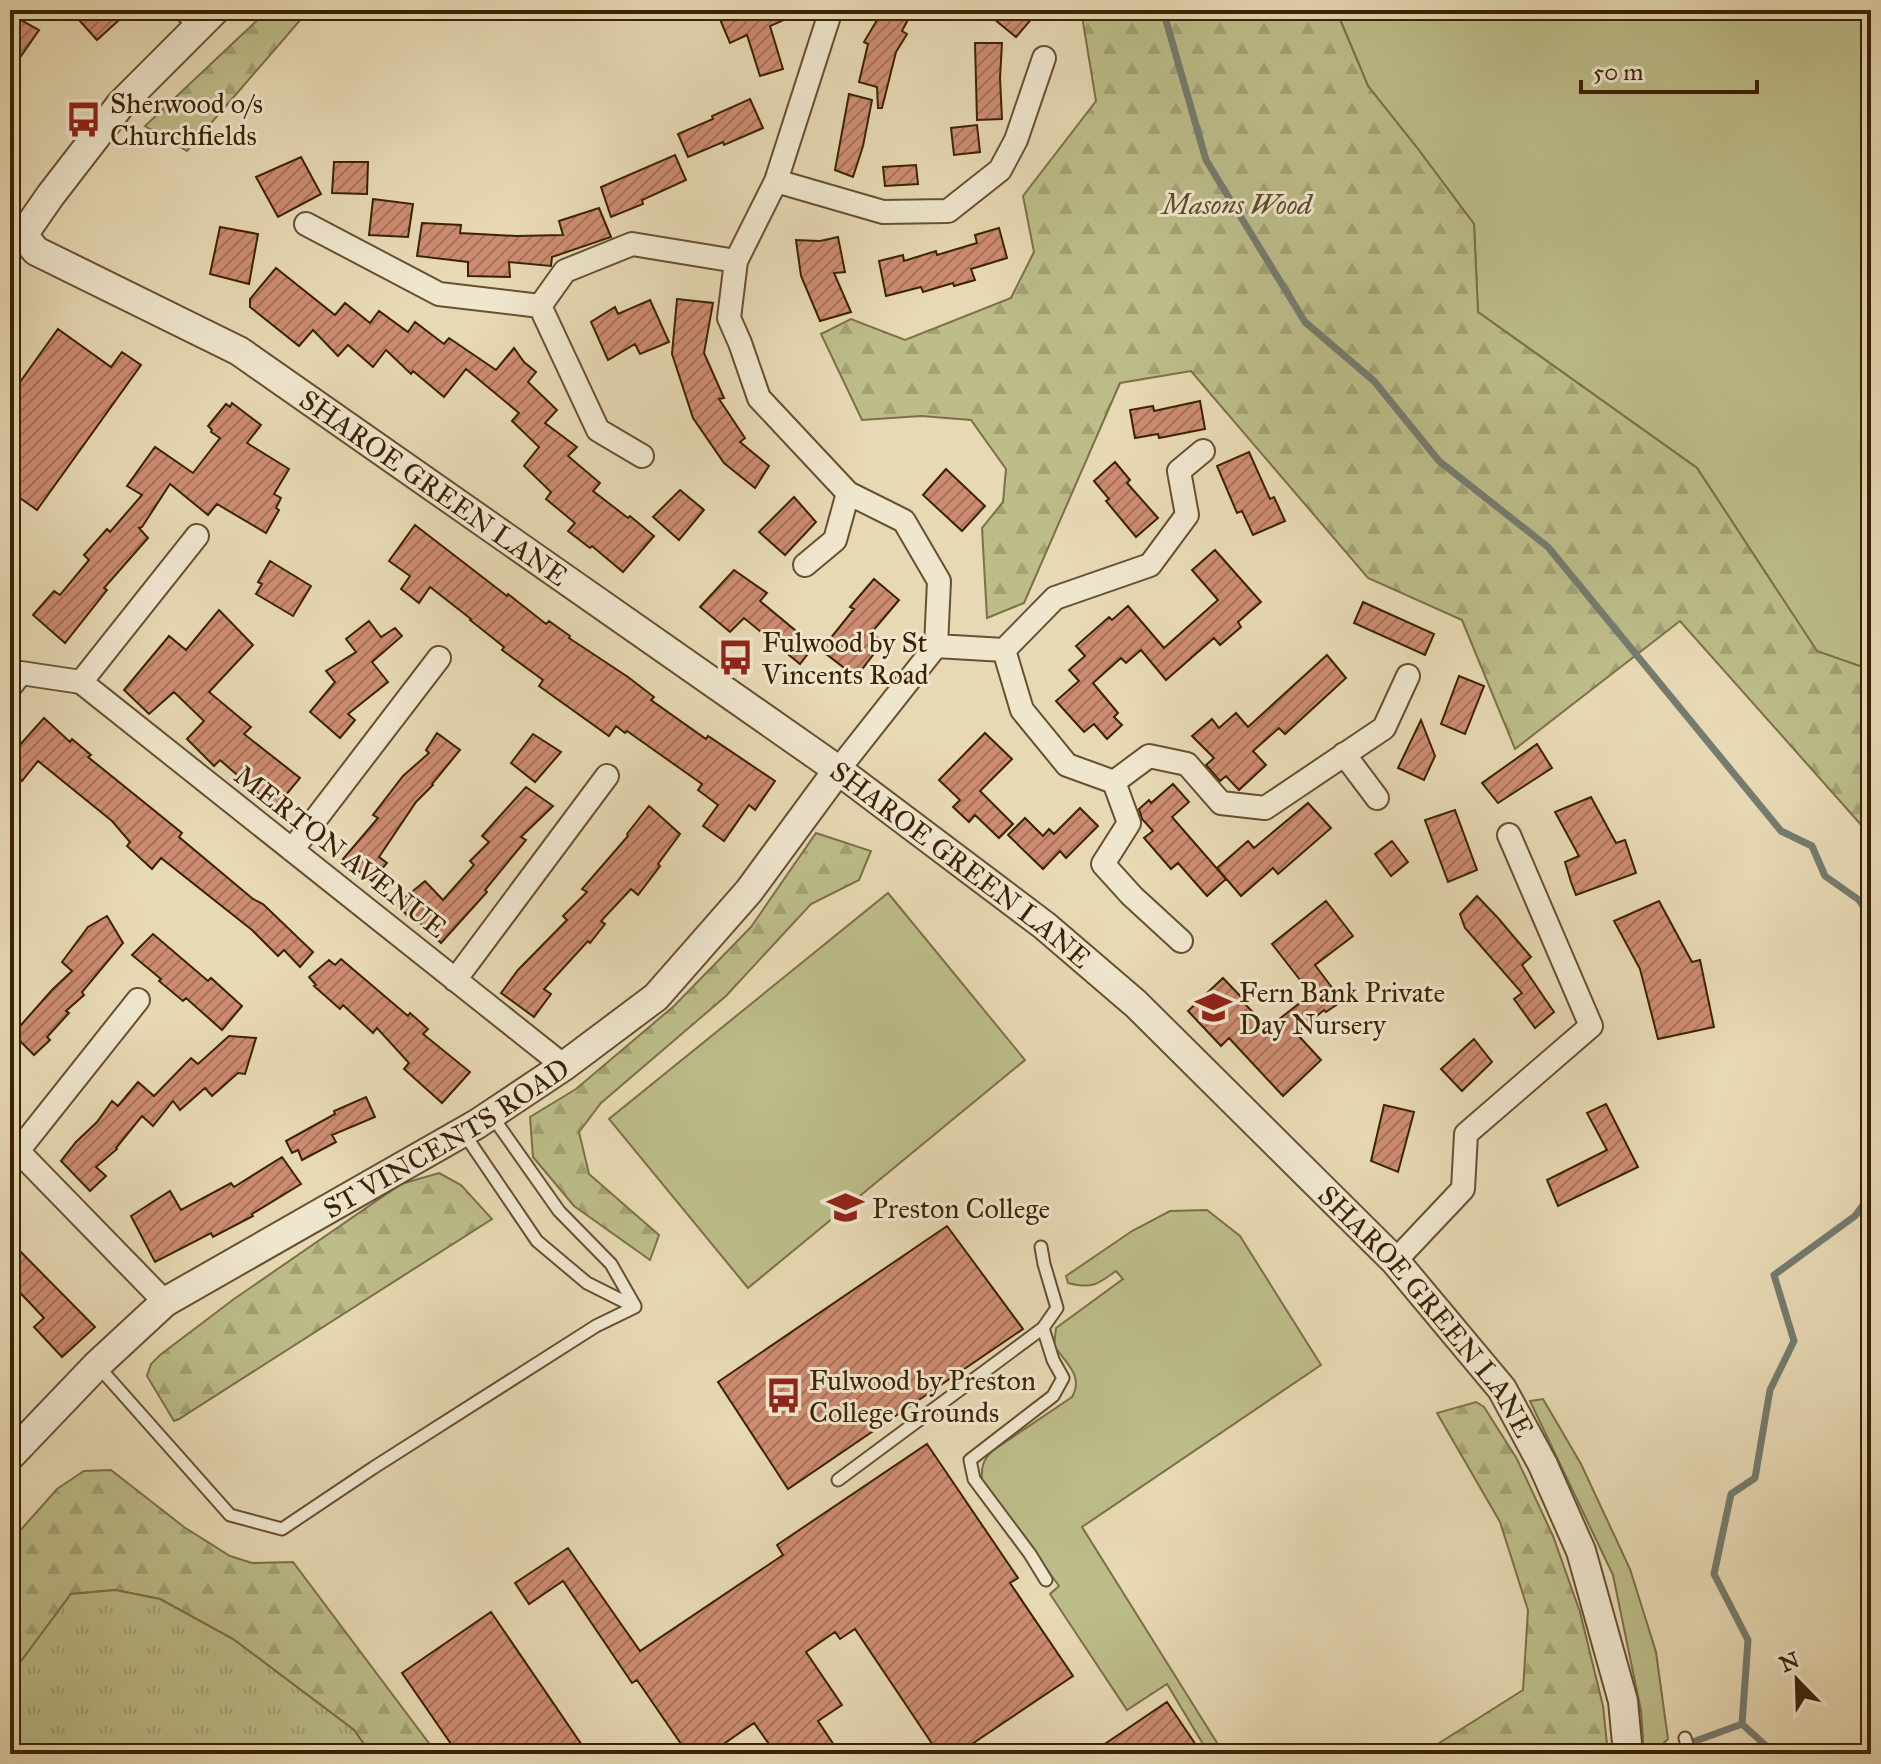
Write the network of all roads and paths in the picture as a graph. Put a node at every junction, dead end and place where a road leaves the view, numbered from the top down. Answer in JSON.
{"nodes":[{"id":1,"x":831,"y":10,"type":"edge"},
{"id":2,"x":200,"y":15,"type":"edge"},
{"id":3,"x":1044,"y":58,"type":"dead end"},
{"id":4,"x":776,"y":181,"type":"junction"},
{"id":5,"x":306,"y":224,"type":"dead end"},
{"id":6,"x":16,"y":234,"type":"edge"},
{"id":7,"x":736,"y":261,"type":"junction"},
{"id":8,"x":540,"y":306,"type":"junction"},
{"id":9,"x":1203,"y":451,"type":"dead end"},
{"id":10,"x":642,"y":456,"type":"dead end"},
{"id":11,"x":848,"y":493,"type":"junction"},
{"id":12,"x":197,"y":536,"type":"dead end"},
{"id":13,"x":805,"y":565,"type":"dead end"},
{"id":14,"x":936,"y":646,"type":"junction"},
{"id":15,"x":1004,"y":650,"type":"junction"},
{"id":16,"x":439,"y":658,"type":"dead end"},
{"id":17,"x":1408,"y":676,"type":"dead end"},
{"id":18,"x":81,"y":682,"type":"junction"},
{"id":19,"x":10,"y":687,"type":"edge"},
{"id":20,"x":1344,"y":754,"type":"junction"},
{"id":21,"x":838,"y":770,"type":"junction"},
{"id":22,"x":607,"y":776,"type":"dead end"},
{"id":23,"x":1114,"y":782,"type":"junction"},
{"id":24,"x":1377,"y":798,"type":"dead end"},
{"id":25,"x":1509,"y":835,"type":"dead end"},
{"id":26,"x":292,"y":850,"type":"junction"},
{"id":27,"x":1181,"y":941,"type":"dead end"},
{"id":28,"x":455,"y":980,"type":"junction"},
{"id":29,"x":138,"y":1000,"type":"dead end"},
{"id":30,"x":564,"y":1066,"type":"junction"},
{"id":31,"x":491,"y":1115,"type":"junction"},
{"id":32,"x":463,"y":1132,"type":"junction"},
{"id":33,"x":14,"y":1149,"type":"edge"},
{"id":34,"x":1041,"y":1247,"type":"dead end"},
{"id":35,"x":1395,"y":1261,"type":"junction"},
{"id":36,"x":165,"y":1302,"type":"junction"},
{"id":37,"x":635,"y":1307,"type":"junction"},
{"id":38,"x":1043,"y":1328,"type":"junction"},
{"id":39,"x":97,"y":1365,"type":"junction"},
{"id":40,"x":10,"y":1456,"type":"edge"},
{"id":41,"x":838,"y":1480,"type":"dead end"},
{"id":42,"x":1046,"y":1580,"type":"dead end"},
{"id":43,"x":1685,"y":1738,"type":"dead end"},
{"id":44,"x":1627,"y":1748,"type":"edge"},
{"id":45,"x":1690,"y":1754,"type":"edge"}],
"edges":[{"from":1,"to":4,"type":"street"},
{"from":2,"to":6,"type":"street"},
{"from":3,"to":4,"type":"street"},
{"from":4,"to":7,"type":"street"},
{"from":5,"to":8,"type":"street"},
{"from":6,"to":21,"type":"street","name":"SHAROE GREEN LANE"},
{"from":7,"to":8,"type":"street"},
{"from":7,"to":11,"type":"street"},
{"from":8,"to":10,"type":"street"},
{"from":9,"to":15,"type":"street"},
{"from":11,"to":13,"type":"street"},
{"from":11,"to":14,"type":"street"},
{"from":12,"to":18,"type":"street"},
{"from":14,"to":15,"type":"street"},
{"from":14,"to":21,"type":"street"},
{"from":15,"to":23,"type":"street"},
{"from":16,"to":26,"type":"street"},
{"from":17,"to":20,"type":"street"},
{"from":18,"to":19,"type":"street","name":"MERTON AVENUE"},
{"from":18,"to":26,"type":"street","name":"MERTON AVENUE"},
{"from":20,"to":23,"type":"street"},
{"from":20,"to":24,"type":"street"},
{"from":21,"to":30,"type":"street","name":"ST VINCENTS ROAD"},
{"from":21,"to":35,"type":"street","name":"SHAROE GREEN LANE"},
{"from":22,"to":28,"type":"street"},
{"from":23,"to":27,"type":"street"},
{"from":25,"to":35,"type":"street"},
{"from":26,"to":28,"type":"street","name":"MERTON AVENUE"},
{"from":28,"to":30,"type":"street","name":"MERTON AVENUE"},
{"from":29,"to":33,"type":"street"},
{"from":30,"to":31,"type":"street","name":"ST VINCENTS ROAD"},
{"from":31,"to":32,"type":"street","name":"ST VINCENTS ROAD"},
{"from":31,"to":37,"type":"lane"},
{"from":32,"to":36,"type":"street","name":"ST VINCENTS ROAD"},
{"from":32,"to":37,"type":"lane"},
{"from":33,"to":36,"type":"street"},
{"from":34,"to":38,"type":"lane"},
{"from":35,"to":44,"type":"street","name":"SHAROE GREEN LANE"},
{"from":36,"to":39,"type":"street","name":"ST VINCENTS ROAD"},
{"from":37,"to":39,"type":"lane"},
{"from":38,"to":41,"type":"lane"},
{"from":38,"to":42,"type":"lane"},
{"from":39,"to":40,"type":"street","name":"ST VINCENTS ROAD"},
{"from":43,"to":45,"type":"lane"}]}
